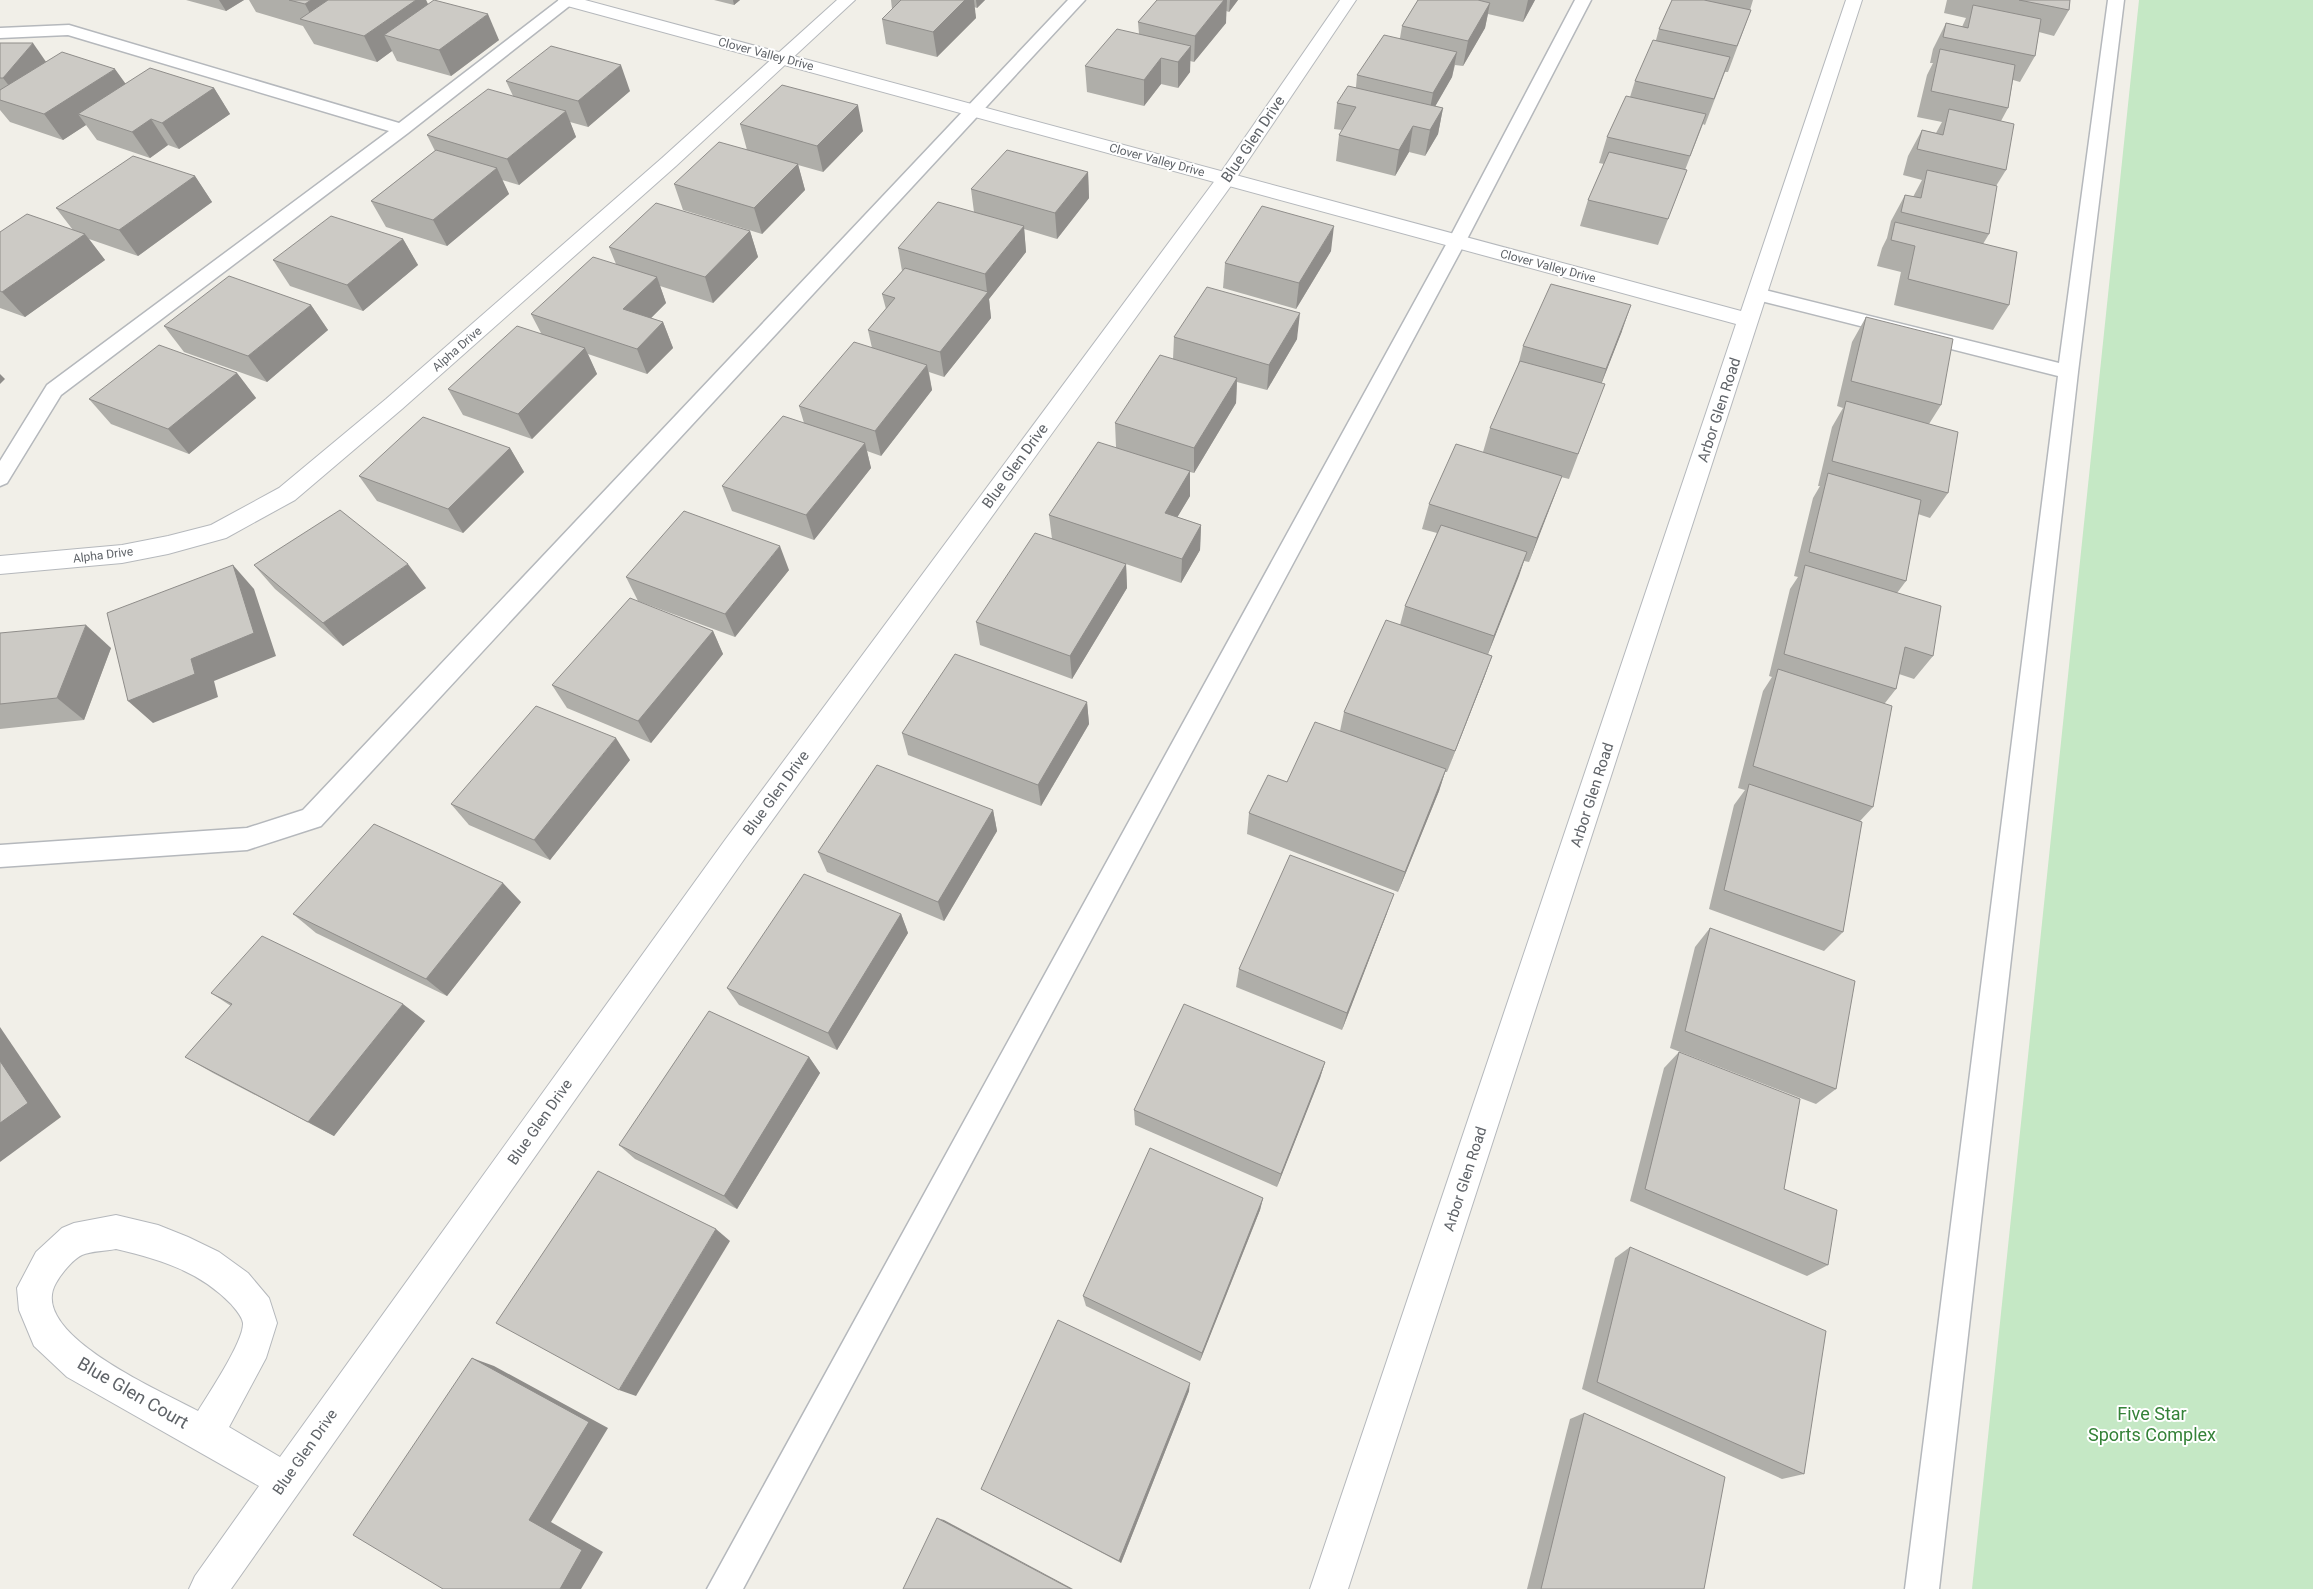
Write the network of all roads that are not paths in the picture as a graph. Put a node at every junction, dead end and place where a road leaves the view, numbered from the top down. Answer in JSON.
{"nodes":[{"id":1,"x":568,"y":0,"type":"edge"},
{"id":2,"x":847,"y":0,"type":"edge"},
{"id":3,"x":1077,"y":0,"type":"edge"},
{"id":4,"x":1348,"y":0,"type":"edge"},
{"id":5,"x":1584,"y":0,"type":"edge"},
{"id":6,"x":1854,"y":0,"type":"edge"},
{"id":7,"x":2116,"y":0,"type":"edge"},
{"id":8,"x":0,"y":33,"type":"edge"},
{"id":9,"x":782,"y":58,"type":"junction"},
{"id":10,"x":974,"y":110,"type":"junction"},
{"id":11,"x":402,"y":129,"type":"junction"},
{"id":12,"x":1226,"y":179,"type":"junction"},
{"id":13,"x":1457,"y":241,"type":"junction"},
{"id":14,"x":1756,"y":294,"type":"junction"},
{"id":15,"x":1748,"y":320,"type":"junction"},
{"id":16,"x":2068,"y":372,"type":"junction"},
{"id":17,"x":0,"y":478,"type":"edge"},
{"id":18,"x":0,"y":565,"type":"edge"},
{"id":19,"x":0,"y":856,"type":"edge"},
{"id":20,"x":205,"y":1434,"type":"junction"},
{"id":21,"x":285,"y":1480,"type":"junction"},
{"id":22,"x":208,"y":1589,"type":"edge"},
{"id":23,"x":724,"y":1589,"type":"edge"},
{"id":24,"x":1329,"y":1589,"type":"edge"},
{"id":25,"x":1922,"y":1589,"type":"edge"}],
"edges":[{"from":1,"to":9,"type":"street","name":"Clover Valley Drive"},
{"from":1,"to":11,"type":"lane"},
{"from":2,"to":9,"type":"street","name":"Alpha Drive"},
{"from":3,"to":10,"type":"lane"},
{"from":4,"to":12,"type":"street","name":"Blue Glen Drive"},
{"from":5,"to":13,"type":"lane"},
{"from":6,"to":14,"type":"street","name":"Arbor Glen Road"},
{"from":7,"to":16,"type":"lane"},
{"from":8,"to":11,"type":"lane"},
{"from":9,"to":10,"type":"street","name":"Clover Valley Drive"},
{"from":9,"to":18,"type":"street","name":"Alpha Drive"},
{"from":10,"to":12,"type":"street","name":"Clover Valley Drive"},
{"from":10,"to":19,"type":"lane"},
{"from":11,"to":17,"type":"lane"},
{"from":12,"to":13,"type":"street","name":"Clover Valley Drive"},
{"from":12,"to":21,"type":"street","name":"Blue Glen Drive"},
{"from":13,"to":15,"type":"street","name":"Clover Valley Drive"},
{"from":13,"to":23,"type":"lane"},
{"from":14,"to":15,"type":"street","name":"Arbor Glen Road"},
{"from":14,"to":16,"type":"lane"},
{"from":15,"to":24,"type":"street","name":"Arbor Glen Road"},
{"from":16,"to":25,"type":"lane"},
{"from":20,"to":20,"type":"street","name":"Blue Glen Court"},
{"from":20,"to":21,"type":"street","name":"Blue Glen Court"},
{"from":21,"to":22,"type":"street","name":"Blue Glen Drive"}]}
